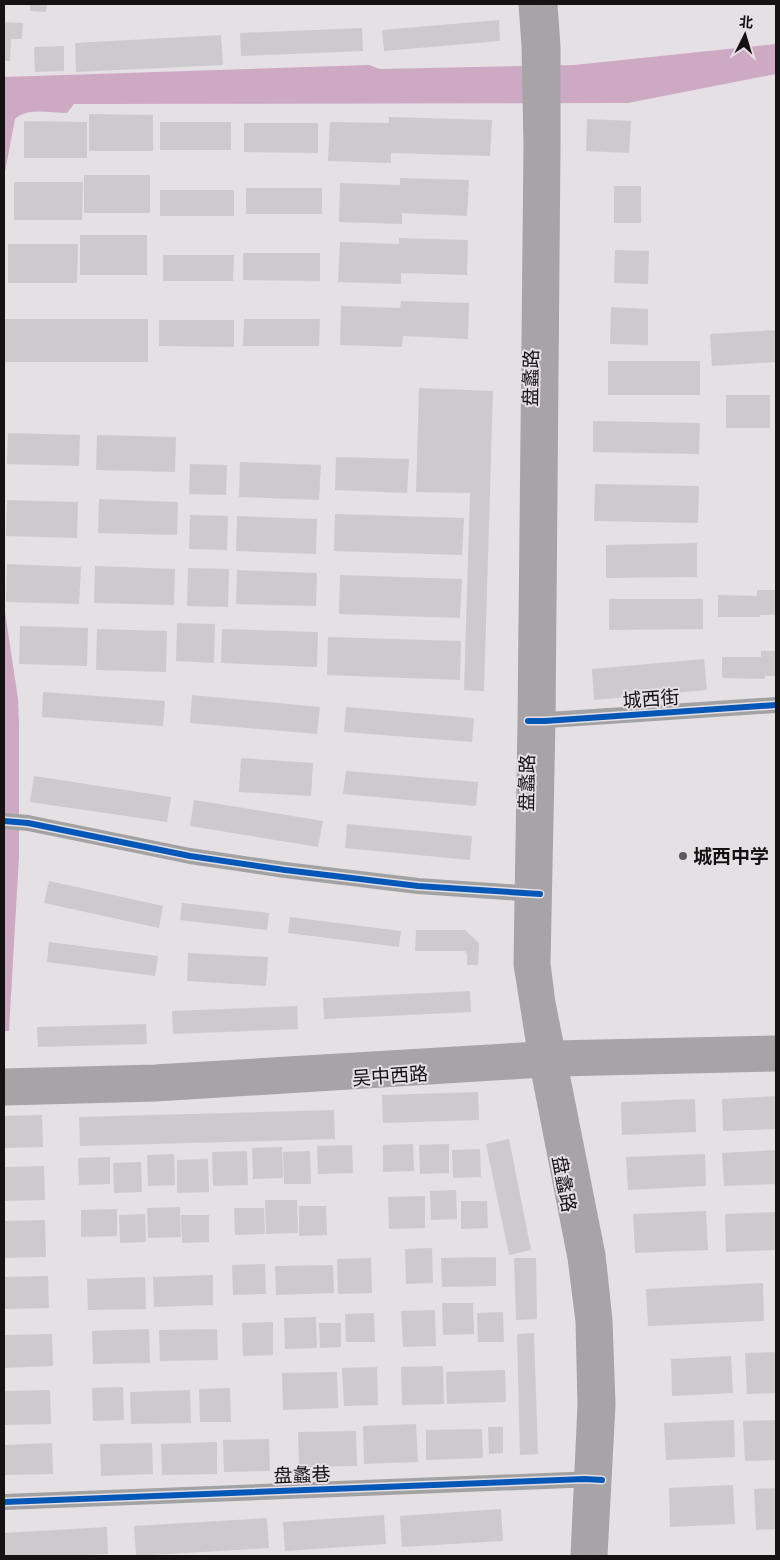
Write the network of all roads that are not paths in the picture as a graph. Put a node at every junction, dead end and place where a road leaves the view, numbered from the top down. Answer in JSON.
{"nodes":[{"id":1,"x":529,"y":4,"type":"edge"},
{"id":2,"x":547,"y":4,"type":"edge"},
{"id":3,"x":541,"y":47,"type":"junction"},
{"id":4,"x":776,"y":705,"type":"edge"},
{"id":5,"x":536,"y":721,"type":"junction"},
{"id":6,"x":4,"y":821,"type":"edge"},
{"id":7,"x":532,"y":894,"type":"junction"},
{"id":8,"x":776,"y":1046,"type":"edge"},
{"id":9,"x":548,"y":1059,"type":"junction"},
{"id":10,"x":776,"y":1061,"type":"edge"},
{"id":11,"x":4,"y":1080,"type":"edge"},
{"id":12,"x":4,"y":1095,"type":"edge"},
{"id":13,"x":594,"y":1479,"type":"junction"},
{"id":14,"x":4,"y":1502,"type":"edge"},
{"id":15,"x":581,"y":1556,"type":"edge"},
{"id":16,"x":597,"y":1556,"type":"edge"}],
"edges":[{"from":1,"to":3,"type":"main road","name":"盘蠡路"},
{"from":2,"to":3,"type":"main road","name":"盘蠡路"},
{"from":3,"to":5,"type":"main road","name":"盘蠡路"},
{"from":4,"to":5,"type":"street","name":"城西街"},
{"from":5,"to":7,"type":"main road","name":"盘蠡路"},
{"from":6,"to":7,"type":"street"},
{"from":7,"to":9,"type":"main road","name":"盘蠡路"},
{"from":8,"to":9,"type":"main road","name":"吴中西路"},
{"from":9,"to":10,"type":"main road","name":"吴中西路"},
{"from":9,"to":11,"type":"main road","name":"吴中西路"},
{"from":9,"to":12,"type":"main road","name":"吴中西路"},
{"from":9,"to":13,"type":"main road","name":"盘蠡路"},
{"from":13,"to":14,"type":"street","name":"盘蠡巷"},
{"from":13,"to":15,"type":"main road","name":"盘蠡路"},
{"from":13,"to":16,"type":"main road","name":"盘蠡路"}]}
